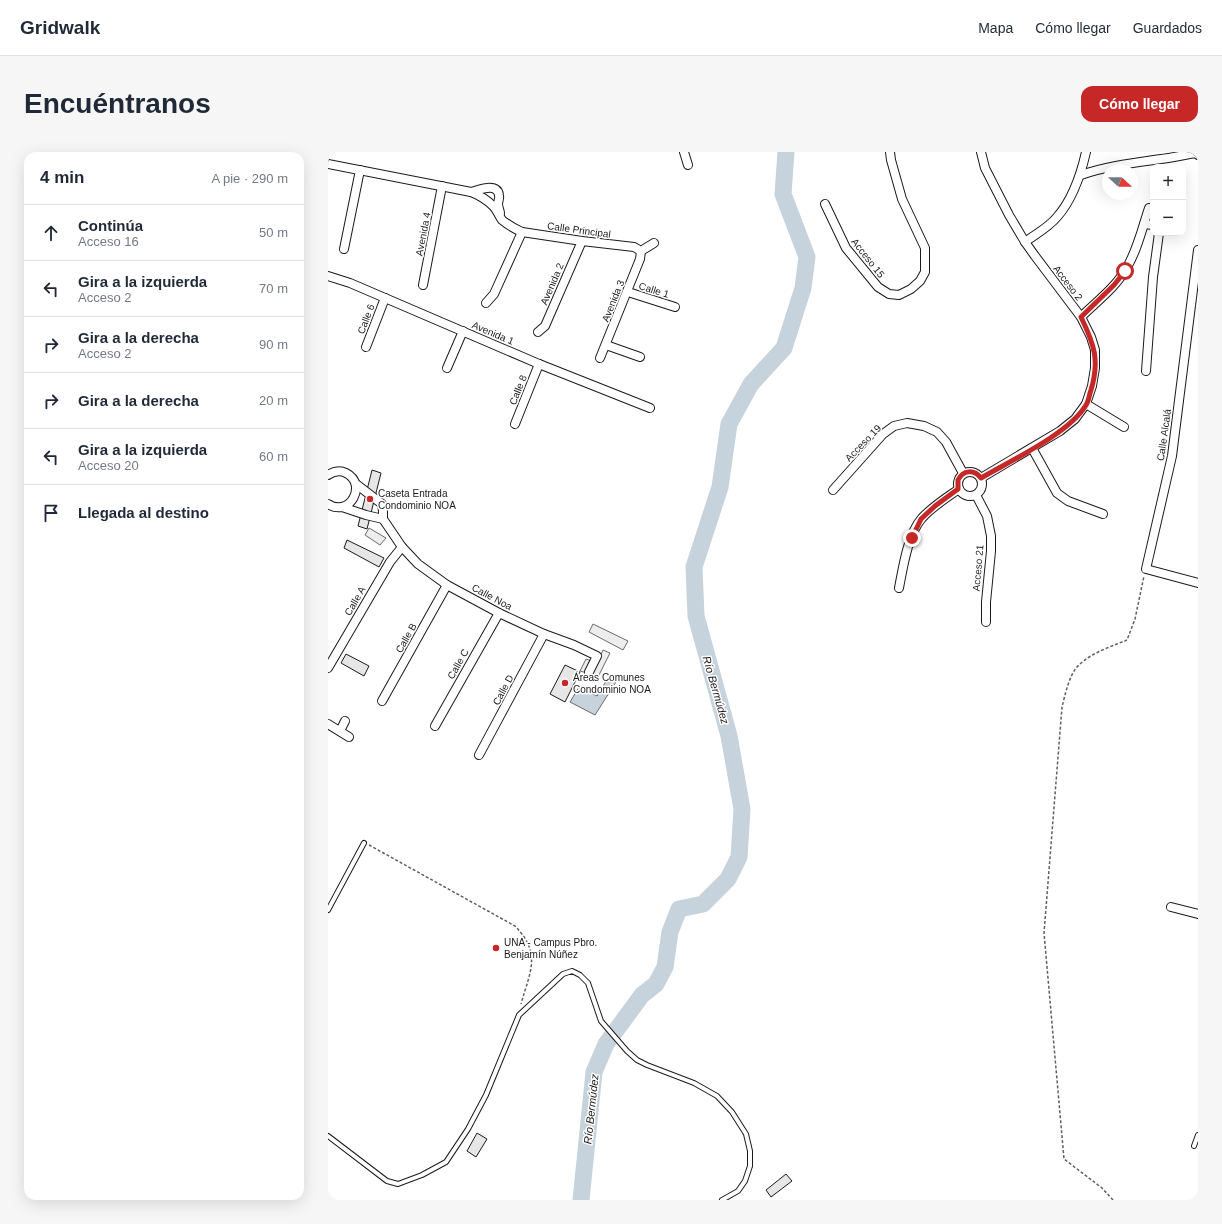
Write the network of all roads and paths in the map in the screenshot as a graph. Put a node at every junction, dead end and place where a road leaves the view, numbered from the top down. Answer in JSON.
{"nodes":[{"id":1,"x":684,"y":152,"type":"edge"},
{"id":2,"x":890,"y":152,"type":"edge"},
{"id":3,"x":981,"y":152,"type":"edge"},
{"id":4,"x":1086,"y":152,"type":"edge"},
{"id":5,"x":1198,"y":155,"type":"edge"},
{"id":6,"x":328,"y":164,"type":"edge"},
{"id":7,"x":688,"y":165,"type":"dead end"},
{"id":8,"x":360,"y":170,"type":"junction"},
{"id":9,"x":1080,"y":175,"type":"junction"},
{"id":10,"x":442,"y":186,"type":"junction"},
{"id":11,"x":471,"y":192,"type":"junction"},
{"id":12,"x":825,"y":204,"type":"dead end"},
{"id":13,"x":1149,"y":208,"type":"dead end"},
{"id":14,"x":502,"y":220,"type":"junction"},
{"id":15,"x":1144,"y":224,"type":"junction"},
{"id":16,"x":1150,"y":225,"type":"edge"},
{"id":17,"x":522,"y":232,"type":"junction"},
{"id":18,"x":1159,"y":236,"type":"edge"},
{"id":19,"x":582,"y":241,"type":"junction"},
{"id":20,"x":1025,"y":242,"type":"junction"},
{"id":21,"x":654,"y":243,"type":"dead end"},
{"id":22,"x":344,"y":249,"type":"dead end"},
{"id":23,"x":1198,"y":250,"type":"edge"},
{"id":24,"x":641,"y":251,"type":"junction"},
{"id":25,"x":328,"y":276,"type":"edge"},
{"id":26,"x":1196,"y":284,"type":"edge"},
{"id":27,"x":423,"y":285,"type":"dead end"},
{"id":28,"x":628,"y":292,"type":"junction"},
{"id":29,"x":385,"y":298,"type":"junction"},
{"id":30,"x":486,"y":303,"type":"dead end"},
{"id":31,"x":675,"y":307,"type":"dead end"},
{"id":32,"x":1081,"y":317,"type":"junction"},
{"id":33,"x":463,"y":331,"type":"junction"},
{"id":34,"x":538,"y":332,"type":"dead end"},
{"id":35,"x":606,"y":345,"type":"junction"},
{"id":36,"x":366,"y":347,"type":"dead end"},
{"id":37,"x":640,"y":357,"type":"dead end"},
{"id":38,"x":600,"y":358,"type":"dead end"},
{"id":39,"x":539,"y":364,"type":"junction"},
{"id":40,"x":447,"y":368,"type":"dead end"},
{"id":41,"x":1146,"y":372,"type":"dead end"},
{"id":42,"x":1086,"y":404,"type":"junction"},
{"id":43,"x":650,"y":408,"type":"dead end"},
{"id":44,"x":515,"y":424,"type":"dead end"},
{"id":45,"x":1124,"y":427,"type":"dead end"},
{"id":46,"x":1032,"y":448,"type":"junction"},
{"id":47,"x":963,"y":474,"type":"junction"},
{"id":48,"x":328,"y":475,"type":"edge"},
{"id":49,"x":981,"y":478,"type":"junction"},
{"id":50,"x":356,"y":484,"type":"junction"},
{"id":51,"x":958,"y":489,"type":"junction"},
{"id":52,"x":833,"y":490,"type":"dead end"},
{"id":53,"x":976,"y":495,"type":"junction"},
{"id":54,"x":329,"y":505,"type":"edge"},
{"id":55,"x":342,"y":507,"type":"junction"},
{"id":56,"x":1103,"y":514,"type":"dead end"},
{"id":57,"x":383,"y":519,"type":"junction"},
{"id":58,"x":402,"y":547,"type":"junction"},
{"id":59,"x":1146,"y":569,"type":"junction"},
{"id":60,"x":1198,"y":583,"type":"edge"},
{"id":61,"x":447,"y":585,"type":"junction"},
{"id":62,"x":899,"y":588,"type":"dead end"},
{"id":63,"x":499,"y":613,"type":"junction"},
{"id":64,"x":986,"y":622,"type":"dead end"},
{"id":65,"x":544,"y":634,"type":"junction"},
{"id":66,"x":328,"y":668,"type":"edge"},
{"id":67,"x":589,"y":672,"type":"dead end"},
{"id":68,"x":382,"y":702,"type":"dead end"},
{"id":69,"x":345,"y":721,"type":"dead end"},
{"id":70,"x":328,"y":724,"type":"edge"},
{"id":71,"x":436,"y":726,"type":"dead end"},
{"id":72,"x":340,"y":731,"type":"junction"},
{"id":73,"x":349,"y":737,"type":"dead end"},
{"id":74,"x":479,"y":755,"type":"dead end"},
{"id":75,"x":364,"y":843,"type":"joint"},
{"id":76,"x":1171,"y":907,"type":"dead end"},
{"id":77,"x":328,"y":910,"type":"edge"},
{"id":78,"x":1198,"y":914,"type":"edge"},
{"id":79,"x":520,"y":1015,"type":"junction"},
{"id":80,"x":1198,"y":1134,"type":"edge"},
{"id":81,"x":328,"y":1136,"type":"edge"},
{"id":82,"x":1194,"y":1146,"type":"dead end"},
{"id":83,"x":722,"y":1200,"type":"edge"},
{"id":84,"x":1113,"y":1200,"type":"edge"}],
"edges":[{"from":1,"to":7,"type":"street"},
{"from":2,"to":12,"type":"street","name":"Acceso 15"},
{"from":3,"to":20,"type":"street","name":"Acceso 2"},
{"from":4,"to":9,"type":"street"},
{"from":5,"to":9,"type":"street"},
{"from":6,"to":8,"type":"street","name":"Calle Principal"},
{"from":8,"to":10,"type":"street","name":"Calle Principal"},
{"from":8,"to":22,"type":"street"},
{"from":9,"to":20,"type":"street"},
{"from":10,"to":11,"type":"street","name":"Calle Principal"},
{"from":10,"to":27,"type":"street","name":"Avenida 4"},
{"from":11,"to":14,"type":"street","name":"Calle Principal"},
{"from":11,"to":14,"type":"street","name":"Calle Principal"},
{"from":13,"to":15,"type":"street"},
{"from":14,"to":17,"type":"street","name":"Calle Principal"},
{"from":15,"to":16,"type":"street"},
{"from":15,"to":32,"type":"street"},
{"from":17,"to":19,"type":"street","name":"Calle Principal"},
{"from":17,"to":30,"type":"street"},
{"from":18,"to":41,"type":"street"},
{"from":19,"to":24,"type":"street","name":"Calle Principal"},
{"from":19,"to":34,"type":"street","name":"Avenida 2"},
{"from":20,"to":32,"type":"street","name":"Acceso 2"},
{"from":21,"to":24,"type":"street"},
{"from":23,"to":26,"type":"street","name":"Calle Alcalá"},
{"from":24,"to":28,"type":"street","name":"Avenida 3"},
{"from":25,"to":29,"type":"street","name":"Avenida 1"},
{"from":26,"to":59,"type":"street","name":"Calle Alcalá"},
{"from":28,"to":31,"type":"street","name":"Calle 1"},
{"from":28,"to":35,"type":"street","name":"Avenida 3"},
{"from":29,"to":33,"type":"street","name":"Avenida 1"},
{"from":29,"to":36,"type":"street","name":"Calle 6"},
{"from":32,"to":42,"type":"street","name":"Acceso 2"},
{"from":33,"to":39,"type":"street","name":"Avenida 1"},
{"from":33,"to":40,"type":"street"},
{"from":35,"to":37,"type":"street"},
{"from":35,"to":38,"type":"street","name":"Avenida 3"},
{"from":39,"to":43,"type":"street","name":"Avenida 1"},
{"from":39,"to":44,"type":"street","name":"Calle 8"},
{"from":42,"to":45,"type":"street"},
{"from":42,"to":46,"type":"street","name":"Acceso 2"},
{"from":46,"to":49,"type":"street","name":"Acceso 2"},
{"from":46,"to":56,"type":"street"},
{"from":47,"to":49,"type":"street"},
{"from":47,"to":51,"type":"street"},
{"from":47,"to":52,"type":"street","name":"Acceso 19"},
{"from":48,"to":50,"type":"street","name":"Calle Noa"},
{"from":49,"to":53,"type":"street"},
{"from":50,"to":55,"type":"street"},
{"from":50,"to":57,"type":"street","name":"Calle Noa"},
{"from":51,"to":53,"type":"street"},
{"from":51,"to":62,"type":"street"},
{"from":53,"to":64,"type":"street","name":"Acceso 21"},
{"from":54,"to":55,"type":"street"},
{"from":55,"to":57,"type":"street"},
{"from":57,"to":58,"type":"street","name":"Calle Noa"},
{"from":58,"to":61,"type":"street","name":"Calle Noa"},
{"from":58,"to":66,"type":"street","name":"Calle A"},
{"from":59,"to":60,"type":"street"},
{"from":59,"to":84,"type":"path"},
{"from":61,"to":63,"type":"street","name":"Calle Noa"},
{"from":61,"to":68,"type":"street","name":"Calle B"},
{"from":63,"to":65,"type":"street","name":"Calle Noa"},
{"from":63,"to":71,"type":"street","name":"Calle C"},
{"from":65,"to":67,"type":"street","name":"Calle Noa"},
{"from":65,"to":74,"type":"street","name":"Calle D"},
{"from":69,"to":72,"type":"street"},
{"from":70,"to":72,"type":"street"},
{"from":72,"to":73,"type":"street"},
{"from":75,"to":77,"type":"lane"},
{"from":75,"to":79,"type":"path"},
{"from":76,"to":78,"type":"street"},
{"from":79,"to":81,"type":"lane"},
{"from":79,"to":83,"type":"lane"},
{"from":80,"to":82,"type":"lane"}]}
